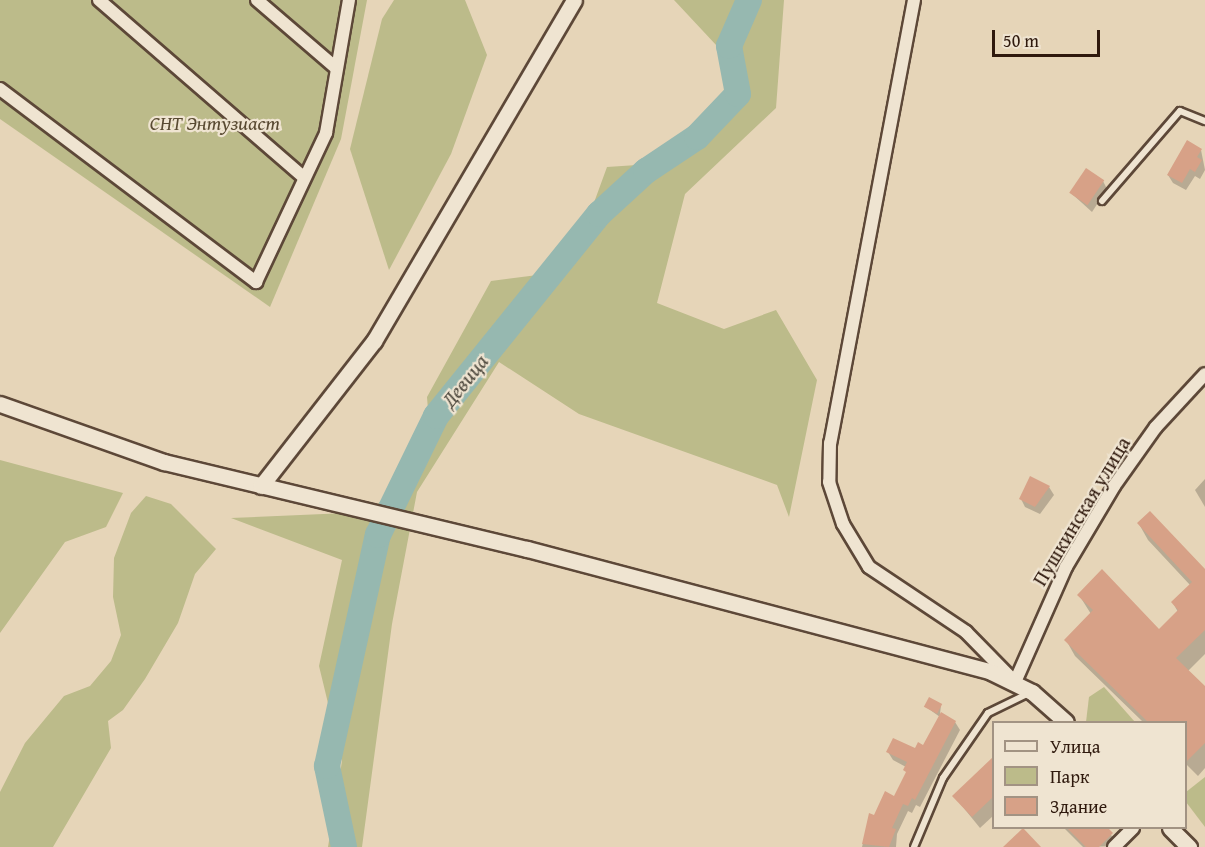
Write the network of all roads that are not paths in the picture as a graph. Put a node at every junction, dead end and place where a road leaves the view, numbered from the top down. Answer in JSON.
{"nodes":[{"id":1,"x":99,"y":0,"type":"edge"},
{"id":2,"x":257,"y":0,"type":"edge"},
{"id":3,"x":349,"y":0,"type":"edge"},
{"id":4,"x":574,"y":0,"type":"edge"},
{"id":5,"x":914,"y":0,"type":"edge"},
{"id":6,"x":335,"y":67,"type":"junction"},
{"id":7,"x":0,"y":89,"type":"edge"},
{"id":8,"x":1205,"y":121,"type":"edge"},
{"id":9,"x":303,"y":177,"type":"junction"},
{"id":10,"x":1102,"y":201,"type":"dead end"},
{"id":11,"x":1205,"y":374,"type":"edge"},
{"id":12,"x":0,"y":404,"type":"edge"},
{"id":13,"x":261,"y":486,"type":"junction"},
{"id":14,"x":1015,"y":682,"type":"junction"},
{"id":15,"x":1032,"y":692,"type":"junction"},
{"id":16,"x":1064,"y":721,"type":"edge"},
{"id":17,"x":1132,"y":829,"type":"edge"},
{"id":18,"x":1171,"y":829,"type":"edge"},
{"id":19,"x":1184,"y":845,"type":"edge"},
{"id":20,"x":914,"y":847,"type":"edge"},
{"id":21,"x":1114,"y":847,"type":"edge"}],
"edges":[{"from":1,"to":9,"type":"street"},
{"from":2,"to":6,"type":"street"},
{"from":3,"to":6,"type":"street"},
{"from":4,"to":13,"type":"street"},
{"from":5,"to":14,"type":"street"},
{"from":6,"to":9,"type":"street"},
{"from":7,"to":9,"type":"street"},
{"from":8,"to":10,"type":"lane"},
{"from":11,"to":14,"type":"street","name":"Пушкинская улица"},
{"from":12,"to":13,"type":"street"},
{"from":13,"to":14,"type":"street"},
{"from":14,"to":15,"type":"street"},
{"from":15,"to":16,"type":"street"},
{"from":15,"to":20,"type":"lane"},
{"from":17,"to":21,"type":"street"},
{"from":18,"to":19,"type":"street"}]}
